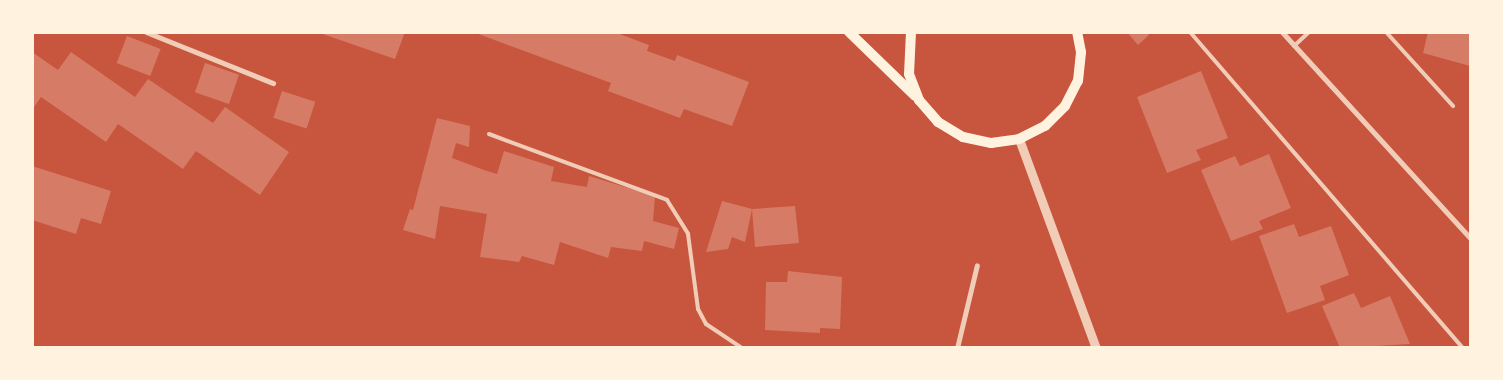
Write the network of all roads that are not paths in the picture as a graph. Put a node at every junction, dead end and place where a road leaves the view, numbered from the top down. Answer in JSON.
{"nodes":[{"id":1,"x":146,"y":32,"type":"edge"},
{"id":2,"x":849,"y":32,"type":"edge"},
{"id":3,"x":911,"y":32,"type":"edge"},
{"id":4,"x":1077,"y":32,"type":"edge"},
{"id":5,"x":1190,"y":32,"type":"edge"},
{"id":6,"x":1282,"y":32,"type":"edge"},
{"id":7,"x":1309,"y":32,"type":"edge"},
{"id":8,"x":1386,"y":32,"type":"edge"},
{"id":9,"x":1294,"y":47,"type":"junction"},
{"id":10,"x":273,"y":83,"type":"dead end"},
{"id":11,"x":920,"y":100,"type":"junction"},
{"id":12,"x":1453,"y":106,"type":"dead end"},
{"id":13,"x":489,"y":134,"type":"dead end"},
{"id":14,"x":1019,"y":139,"type":"junction"},
{"id":15,"x":1470,"y":238,"type":"edge"},
{"id":16,"x":977,"y":266,"type":"dead end"},
{"id":17,"x":742,"y":348,"type":"edge"},
{"id":18,"x":956,"y":348,"type":"edge"},
{"id":19,"x":1096,"y":348,"type":"edge"},
{"id":20,"x":1463,"y":348,"type":"edge"}],
"edges":[{"from":1,"to":10,"type":"street"},
{"from":2,"to":11,"type":"main road"},
{"from":3,"to":11,"type":"main road"},
{"from":4,"to":14,"type":"main road"},
{"from":5,"to":20,"type":"lane"},
{"from":6,"to":9,"type":"street"},
{"from":7,"to":9,"type":"lane"},
{"from":8,"to":12,"type":"lane"},
{"from":9,"to":15,"type":"street"},
{"from":11,"to":14,"type":"main road"},
{"from":13,"to":17,"type":"lane"},
{"from":14,"to":19,"type":"street"},
{"from":16,"to":18,"type":"street"}]}
